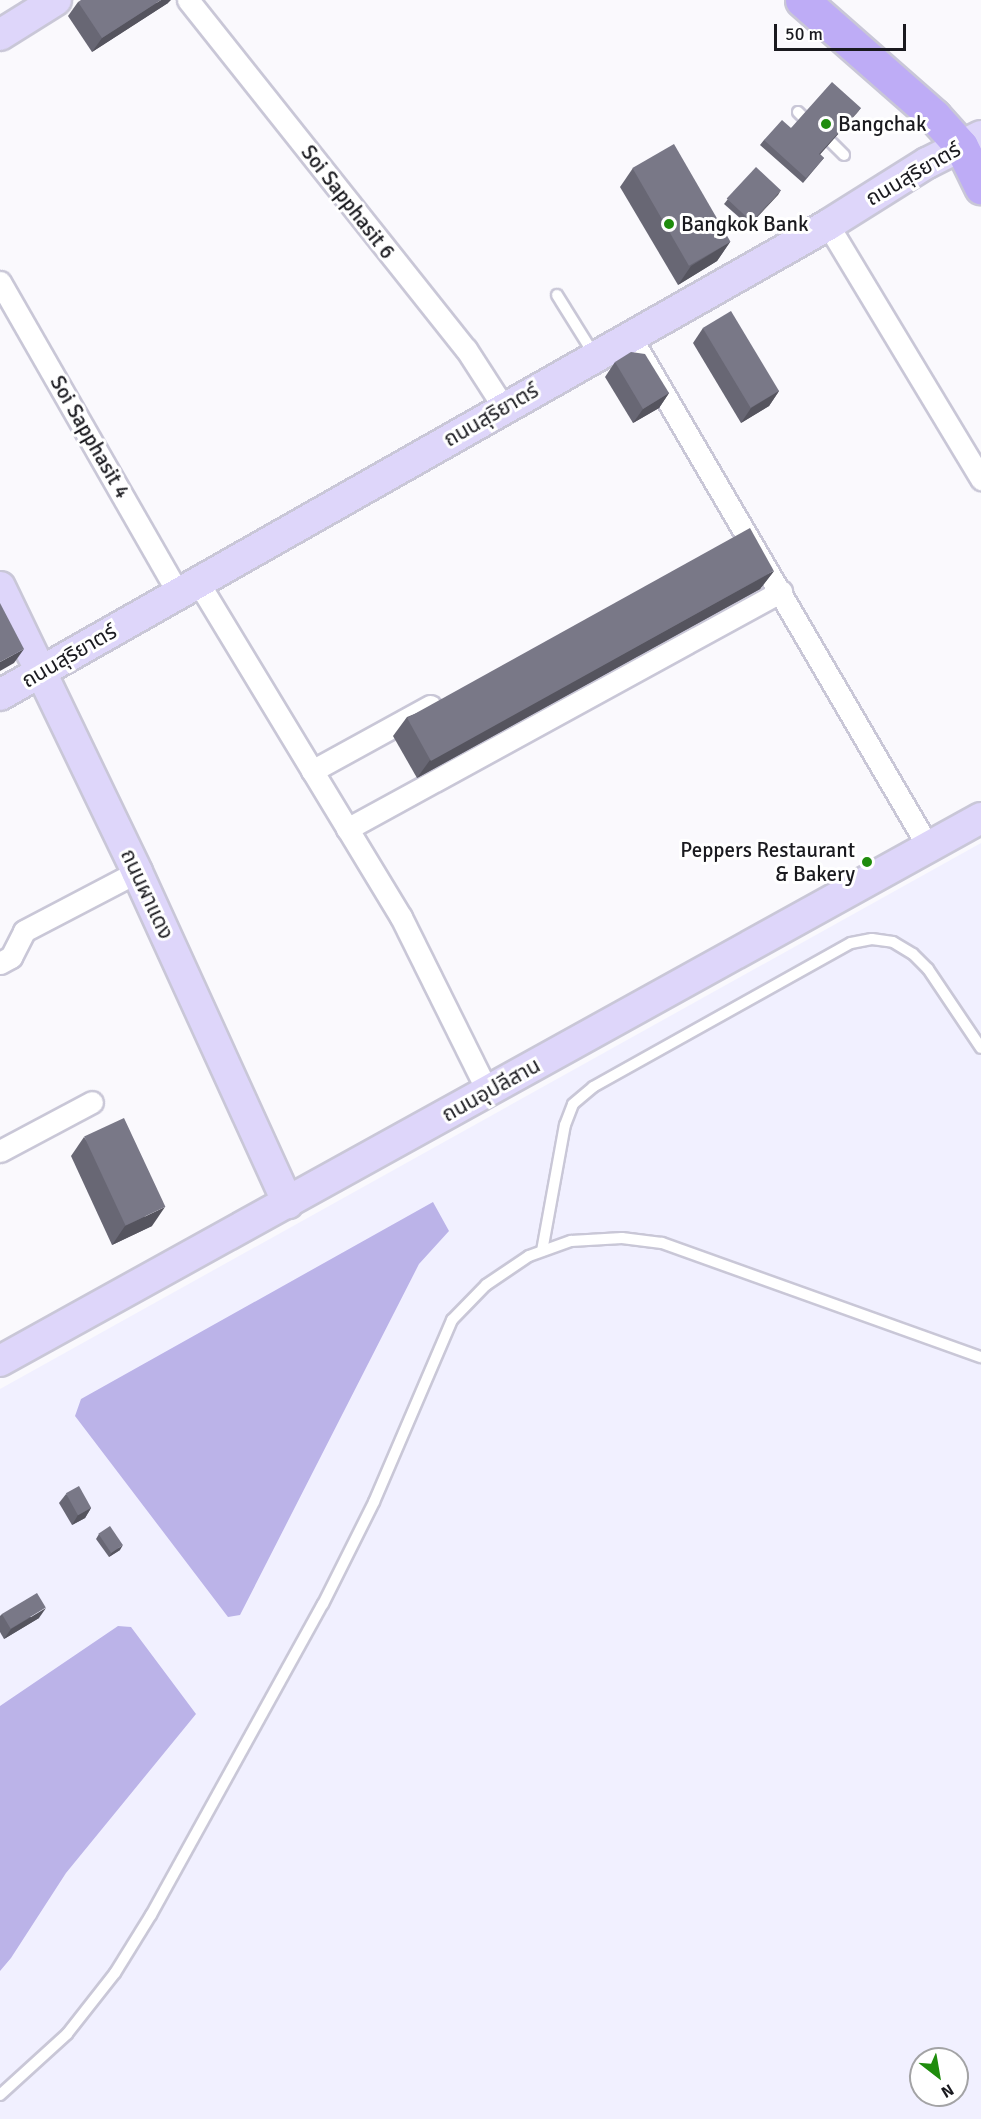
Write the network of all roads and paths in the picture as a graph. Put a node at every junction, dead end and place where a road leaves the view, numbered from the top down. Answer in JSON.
{"nodes":[{"id":1,"x":56,"y":0,"type":"edge"},
{"id":2,"x":188,"y":0,"type":"edge"},
{"id":3,"x":802,"y":0,"type":"edge"},
{"id":4,"x":0,"y":35,"type":"edge"},
{"id":5,"x":832,"y":143,"type":"edge"},
{"id":6,"x":974,"y":145,"type":"edge"},
{"id":7,"x":844,"y":155,"type":"dead end"},
{"id":8,"x":981,"y":187,"type":"edge"},
{"id":9,"x":828,"y":225,"type":"junction"},
{"id":10,"x":0,"y":282,"type":"edge"},
{"id":11,"x":557,"y":295,"type":"dead end"},
{"id":12,"x":630,"y":336,"type":"junction"},
{"id":13,"x":595,"y":356,"type":"junction"},
{"id":14,"x":504,"y":408,"type":"junction"},
{"id":15,"x":981,"y":479,"type":"edge"},
{"id":16,"x":746,"y":533,"type":"junction"},
{"id":17,"x":726,"y":544,"type":"edge"},
{"id":18,"x":0,"y":587,"type":"edge"},
{"id":19,"x":188,"y":588,"type":"junction"},
{"id":20,"x":781,"y":591,"type":"junction"},
{"id":21,"x":42,"y":672,"type":"junction"},
{"id":22,"x":0,"y":695,"type":"edge"},
{"id":23,"x":446,"y":697,"type":"edge"},
{"id":24,"x":312,"y":771,"type":"junction"},
{"id":25,"x":981,"y":818,"type":"edge"},
{"id":26,"x":347,"y":829,"type":"junction"},
{"id":27,"x":929,"y":848,"type":"junction"},
{"id":28,"x":137,"y":872,"type":"junction"},
{"id":29,"x":0,"y":963,"type":"edge"},
{"id":30,"x":981,"y":1048,"type":"edge"},
{"id":31,"x":488,"y":1092,"type":"junction"},
{"id":32,"x":92,"y":1102,"type":"dead end"},
{"id":33,"x":0,"y":1152,"type":"edge"},
{"id":34,"x":288,"y":1203,"type":"junction"},
{"id":35,"x":542,"y":1251,"type":"junction"},
{"id":36,"x":981,"y":1357,"type":"edge"},
{"id":37,"x":0,"y":1361,"type":"edge"},
{"id":38,"x":0,"y":2095,"type":"edge"}],
"edges":[{"from":1,"to":4,"type":"street"},
{"from":2,"to":14,"type":"street","name":"Soi Sapphasit 6"},
{"from":3,"to":6,"type":"main road"},
{"from":5,"to":7,"type":"lane"},
{"from":6,"to":8,"type":"main road"},
{"from":6,"to":9,"type":"street","name":"ถนนสุริยาตร์"},
{"from":9,"to":12,"type":"street","name":"ถนนสุริยาตร์"},
{"from":9,"to":15,"type":"street"},
{"from":10,"to":19,"type":"street","name":"Soi Sapphasit 4"},
{"from":11,"to":13,"type":"lane"},
{"from":12,"to":13,"type":"street","name":"ถนนสุริยาตร์"},
{"from":12,"to":16,"type":"street"},
{"from":13,"to":14,"type":"street","name":"ถนนสุริยาตร์"},
{"from":14,"to":19,"type":"street","name":"ถนนสุริยาตร์"},
{"from":16,"to":17,"type":"street"},
{"from":16,"to":20,"type":"street"},
{"from":18,"to":21,"type":"street","name":"ถนนผาแดง"},
{"from":19,"to":21,"type":"street","name":"ถนนสุริยาตร์"},
{"from":19,"to":24,"type":"street","name":"Soi Sapphasit 4"},
{"from":20,"to":26,"type":"street"},
{"from":20,"to":27,"type":"street"},
{"from":21,"to":22,"type":"street","name":"ถนนสุริยาตร์"},
{"from":21,"to":28,"type":"street","name":"ถนนผาแดง"},
{"from":23,"to":24,"type":"street"},
{"from":24,"to":26,"type":"street","name":"Soi Sapphasit 4"},
{"from":25,"to":27,"type":"street","name":"ถนนอุปลีสาน"},
{"from":26,"to":31,"type":"street","name":"Soi Sapphasit 4"},
{"from":27,"to":31,"type":"street","name":"ถนนอุปลีสาน"},
{"from":28,"to":29,"type":"street"},
{"from":28,"to":34,"type":"street","name":"ถนนผาแดง"},
{"from":30,"to":35,"type":"lane"},
{"from":31,"to":34,"type":"street","name":"ถนนอุปลีสาน"},
{"from":32,"to":33,"type":"street"},
{"from":34,"to":37,"type":"street","name":"ถนนอุปลีสาน"},
{"from":35,"to":36,"type":"lane"},
{"from":35,"to":38,"type":"lane"}]}
